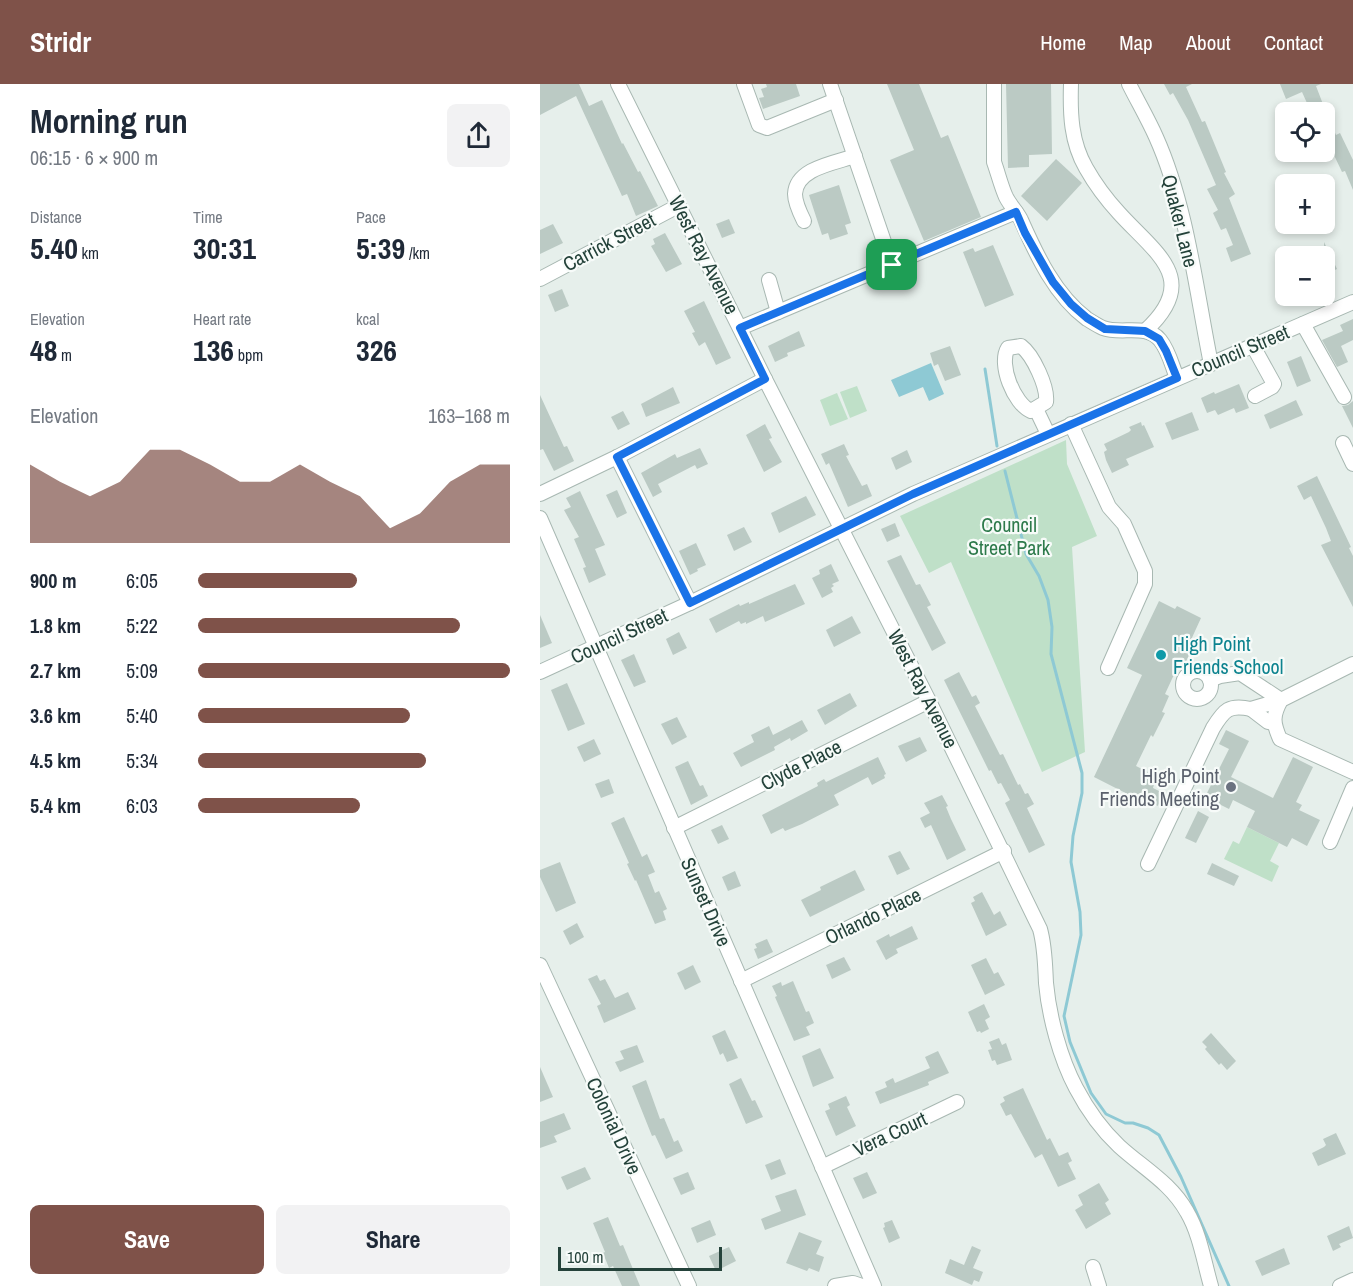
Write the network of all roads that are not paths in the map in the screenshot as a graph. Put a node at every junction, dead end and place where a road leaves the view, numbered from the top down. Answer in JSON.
{"nodes":[{"id":1,"x":618,"y":84,"type":"edge"},
{"id":2,"x":744,"y":84,"type":"edge"},
{"id":3,"x":830,"y":84,"type":"edge"},
{"id":4,"x":994,"y":84,"type":"edge"},
{"id":5,"x":1071,"y":84,"type":"edge"},
{"id":6,"x":1129,"y":84,"type":"edge"},
{"id":7,"x":836,"y":100,"type":"junction"},
{"id":8,"x":855,"y":156,"type":"junction"},
{"id":9,"x":678,"y":206,"type":"junction"},
{"id":10,"x":1016,"y":212,"type":"junction"},
{"id":11,"x":804,"y":221,"type":"dead end"},
{"id":12,"x":892,"y":265,"type":"junction"},
{"id":13,"x":540,"y":279,"type":"edge"},
{"id":14,"x":768,"y":280,"type":"dead end"},
{"id":15,"x":1353,"y":302,"type":"edge"},
{"id":16,"x":778,"y":312,"type":"junction"},
{"id":17,"x":1303,"y":324,"type":"junction"},
{"id":18,"x":740,"y":328,"type":"junction"},
{"id":19,"x":1145,"y":331,"type":"junction"},
{"id":20,"x":1253,"y":346,"type":"junction"},
{"id":21,"x":1211,"y":364,"type":"junction"},
{"id":22,"x":1177,"y":378,"type":"junction"},
{"id":23,"x":765,"y":379,"type":"junction"},
{"id":24,"x":1255,"y":396,"type":"dead end"},
{"id":25,"x":1344,"y":398,"type":"dead end"},
{"id":26,"x":1036,"y":409,"type":"dead end"},
{"id":27,"x":1071,"y":424,"type":"junction"},
{"id":28,"x":1048,"y":434,"type":"junction"},
{"id":29,"x":1343,"y":442,"type":"dead end"},
{"id":30,"x":617,"y":457,"type":"junction"},
{"id":31,"x":1353,"y":464,"type":"edge"},
{"id":32,"x":540,"y":494,"type":"edge"},
{"id":33,"x":540,"y":518,"type":"edge"},
{"id":34,"x":842,"y":528,"type":"junction"},
{"id":35,"x":690,"y":603,"type":"junction"},
{"id":36,"x":595,"y":647,"type":"junction"},
{"id":37,"x":1353,"y":664,"type":"edge"},
{"id":38,"x":1108,"y":668,"type":"dead end"},
{"id":39,"x":540,"y":672,"type":"edge"},
{"id":40,"x":1210,"y":680,"type":"dead end"},
{"id":41,"x":1281,"y":700,"type":"junction"},
{"id":42,"x":929,"y":701,"type":"junction"},
{"id":43,"x":1251,"y":709,"type":"junction"},
{"id":44,"x":1273,"y":723,"type":"junction"},
{"id":45,"x":1353,"y":776,"type":"edge"},
{"id":46,"x":1353,"y":788,"type":"edge"},
{"id":47,"x":674,"y":828,"type":"junction"},
{"id":48,"x":1330,"y":842,"type":"dead end"},
{"id":49,"x":1004,"y":851,"type":"junction"},
{"id":50,"x":1148,"y":864,"type":"dead end"},
{"id":51,"x":540,"y":965,"type":"edge"},
{"id":52,"x":741,"y":981,"type":"junction"},
{"id":53,"x":957,"y":1102,"type":"dead end"},
{"id":54,"x":822,"y":1167,"type":"junction"},
{"id":55,"x":1093,"y":1267,"type":"dead end"},
{"id":56,"x":1353,"y":1280,"type":"edge"},
{"id":57,"x":689,"y":1286,"type":"edge"},
{"id":58,"x":835,"y":1286,"type":"edge"},
{"id":59,"x":862,"y":1286,"type":"edge"},
{"id":60,"x":874,"y":1286,"type":"edge"},
{"id":61,"x":1100,"y":1286,"type":"edge"},
{"id":62,"x":1211,"y":1286,"type":"edge"},
{"id":63,"x":1340,"y":1286,"type":"edge"}],
"edges":[{"from":1,"to":9,"type":"street","name":"West Ray Avenue"},
{"from":2,"to":7,"type":"street"},
{"from":3,"to":7,"type":"street"},
{"from":4,"to":10,"type":"street"},
{"from":5,"to":19,"type":"street"},
{"from":6,"to":21,"type":"street","name":"Quaker Lane"},
{"from":7,"to":8,"type":"street"},
{"from":8,"to":11,"type":"street"},
{"from":8,"to":12,"type":"street"},
{"from":9,"to":13,"type":"street","name":"Carrick Street"},
{"from":9,"to":18,"type":"street","name":"West Ray Avenue"},
{"from":10,"to":12,"type":"street"},
{"from":10,"to":19,"type":"street"},
{"from":12,"to":16,"type":"street"},
{"from":14,"to":16,"type":"street"},
{"from":15,"to":17,"type":"street","name":"Council Street"},
{"from":16,"to":18,"type":"street"},
{"from":17,"to":20,"type":"street","name":"Council Street"},
{"from":17,"to":25,"type":"street"},
{"from":18,"to":23,"type":"street","name":"West Ray Avenue"},
{"from":19,"to":22,"type":"street"},
{"from":20,"to":21,"type":"street","name":"Council Street"},
{"from":20,"to":24,"type":"street"},
{"from":21,"to":22,"type":"street","name":"Council Street"},
{"from":22,"to":27,"type":"street","name":"Council Street"},
{"from":23,"to":30,"type":"street"},
{"from":23,"to":34,"type":"street","name":"West Ray Avenue"},
{"from":26,"to":28,"type":"street"},
{"from":27,"to":28,"type":"street","name":"Council Street"},
{"from":27,"to":38,"type":"street"},
{"from":28,"to":34,"type":"street","name":"Council Street"},
{"from":29,"to":31,"type":"street"},
{"from":30,"to":32,"type":"street"},
{"from":30,"to":35,"type":"street"},
{"from":33,"to":36,"type":"street","name":"Sunset Drive"},
{"from":34,"to":35,"type":"street","name":"Council Street"},
{"from":34,"to":42,"type":"street","name":"West Ray Avenue"},
{"from":35,"to":36,"type":"street","name":"Council Street"},
{"from":36,"to":39,"type":"street","name":"Council Street"},
{"from":36,"to":47,"type":"street","name":"Sunset Drive"},
{"from":37,"to":41,"type":"street"},
{"from":40,"to":41,"type":"street"},
{"from":41,"to":43,"type":"street"},
{"from":41,"to":44,"type":"street"},
{"from":42,"to":47,"type":"street","name":"Clyde Place"},
{"from":42,"to":49,"type":"street","name":"West Ray Avenue"},
{"from":43,"to":44,"type":"street"},
{"from":43,"to":50,"type":"street"},
{"from":44,"to":45,"type":"street"},
{"from":46,"to":48,"type":"street"},
{"from":47,"to":52,"type":"street","name":"Sunset Drive"},
{"from":49,"to":52,"type":"street","name":"Orlando Place"},
{"from":49,"to":62,"type":"street","name":"West Ray Avenue"},
{"from":51,"to":57,"type":"street","name":"Colonial Drive"},
{"from":52,"to":54,"type":"street","name":"Sunset Drive"},
{"from":53,"to":54,"type":"street","name":"Vera Court"},
{"from":54,"to":60,"type":"street","name":"Sunset Drive"},
{"from":55,"to":61,"type":"street"},
{"from":56,"to":63,"type":"street"},
{"from":58,"to":59,"type":"street"}]}
